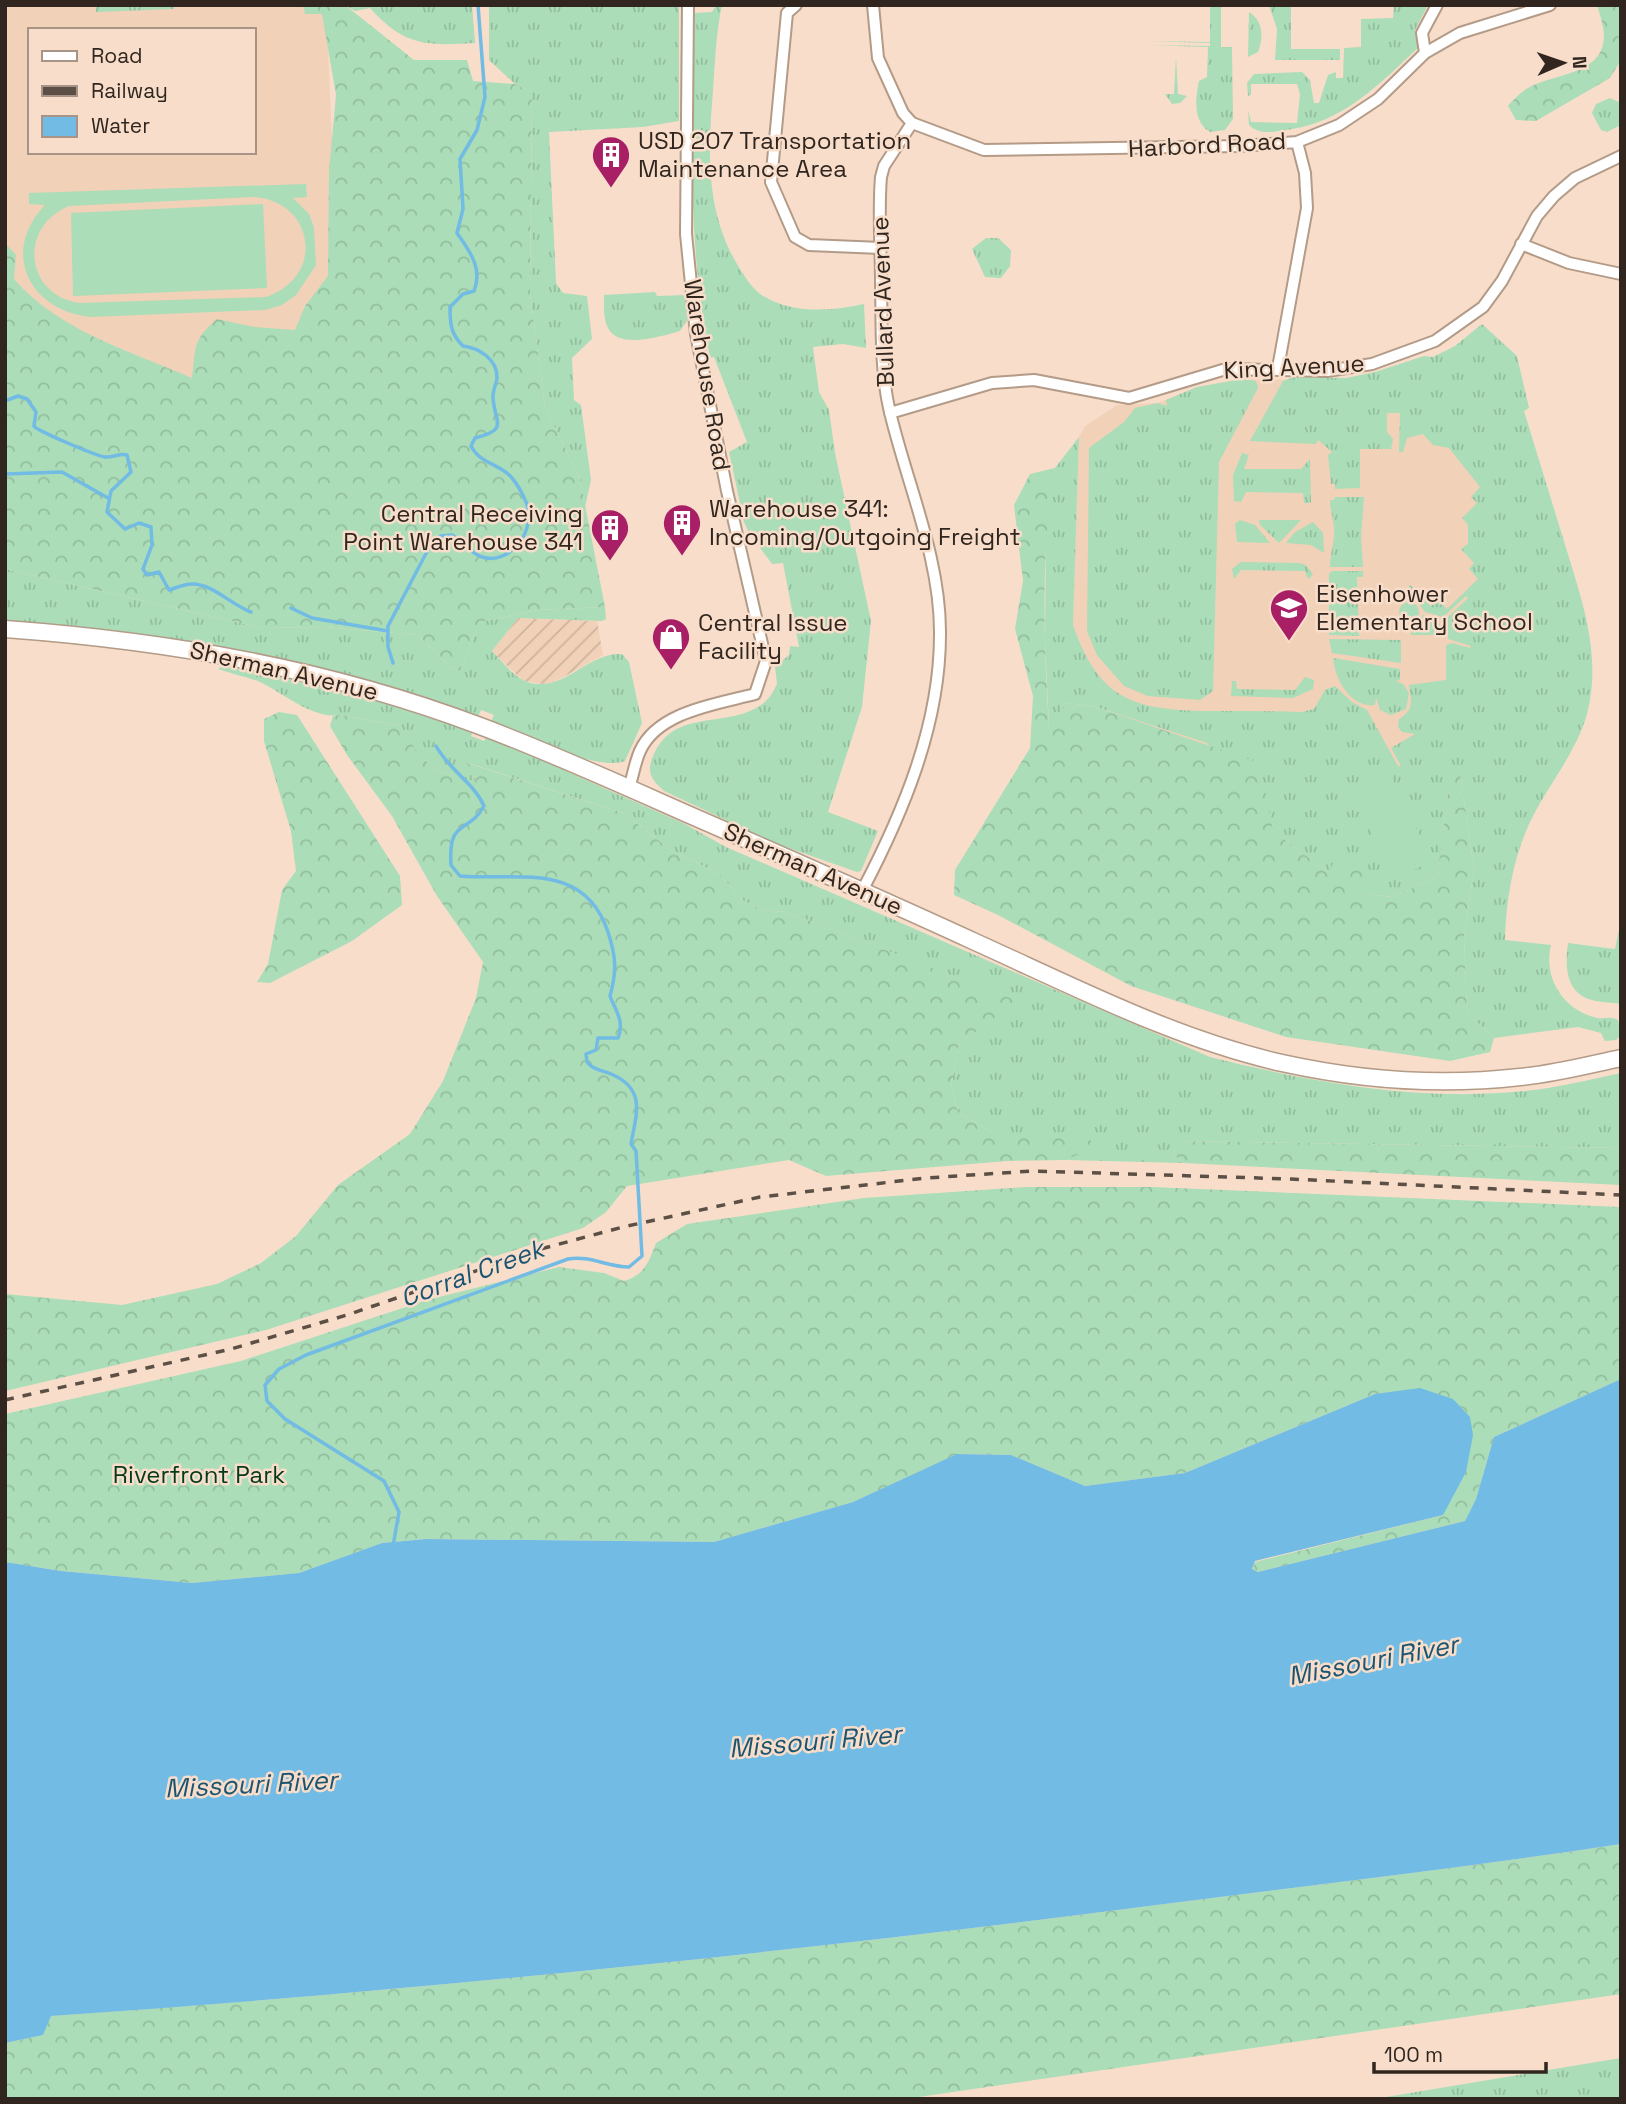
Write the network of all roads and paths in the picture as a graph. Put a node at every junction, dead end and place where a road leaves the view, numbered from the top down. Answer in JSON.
{"nodes":[{"id":1,"x":688,"y":5,"type":"edge"},
{"id":2,"x":796,"y":5,"type":"edge"},
{"id":3,"x":873,"y":5,"type":"edge"},
{"id":4,"x":1437,"y":5,"type":"edge"},
{"id":5,"x":1550,"y":5,"type":"edge"},
{"id":6,"x":1425,"y":53,"type":"junction"},
{"id":7,"x":912,"y":123,"type":"junction"},
{"id":8,"x":1297,"y":142,"type":"junction"},
{"id":9,"x":1621,"y":156,"type":"edge"},
{"id":10,"x":1521,"y":244,"type":"junction"},
{"id":11,"x":881,"y":247,"type":"junction"},
{"id":12,"x":1621,"y":274,"type":"edge"},
{"id":13,"x":1278,"y":368,"type":"junction"},
{"id":14,"x":890,"y":413,"type":"junction"},
{"id":15,"x":5,"y":629,"type":"edge"},
{"id":16,"x":629,"y":788,"type":"junction"},
{"id":17,"x":862,"y":891,"type":"junction"},
{"id":18,"x":1621,"y":1058,"type":"edge"}],
"edges":[{"from":1,"to":16,"type":"street","name":"Warehouse Road"},
{"from":2,"to":11,"type":"street"},
{"from":3,"to":7,"type":"street"},
{"from":4,"to":6,"type":"street"},
{"from":5,"to":6,"type":"street","name":"Harbord Road"},
{"from":6,"to":8,"type":"street","name":"Harbord Road"},
{"from":7,"to":8,"type":"street","name":"Harbord Road"},
{"from":7,"to":11,"type":"street","name":"Bullard Avenue"},
{"from":8,"to":13,"type":"street"},
{"from":9,"to":10,"type":"street","name":"King Avenue"},
{"from":10,"to":12,"type":"street"},
{"from":10,"to":13,"type":"street","name":"King Avenue"},
{"from":11,"to":14,"type":"street","name":"Bullard Avenue"},
{"from":13,"to":14,"type":"street","name":"King Avenue"},
{"from":14,"to":17,"type":"street","name":"Bullard Avenue"},
{"from":15,"to":16,"type":"street","name":"Sherman Avenue"},
{"from":16,"to":17,"type":"street","name":"Sherman Avenue"},
{"from":17,"to":18,"type":"street","name":"Sherman Avenue"}]}
